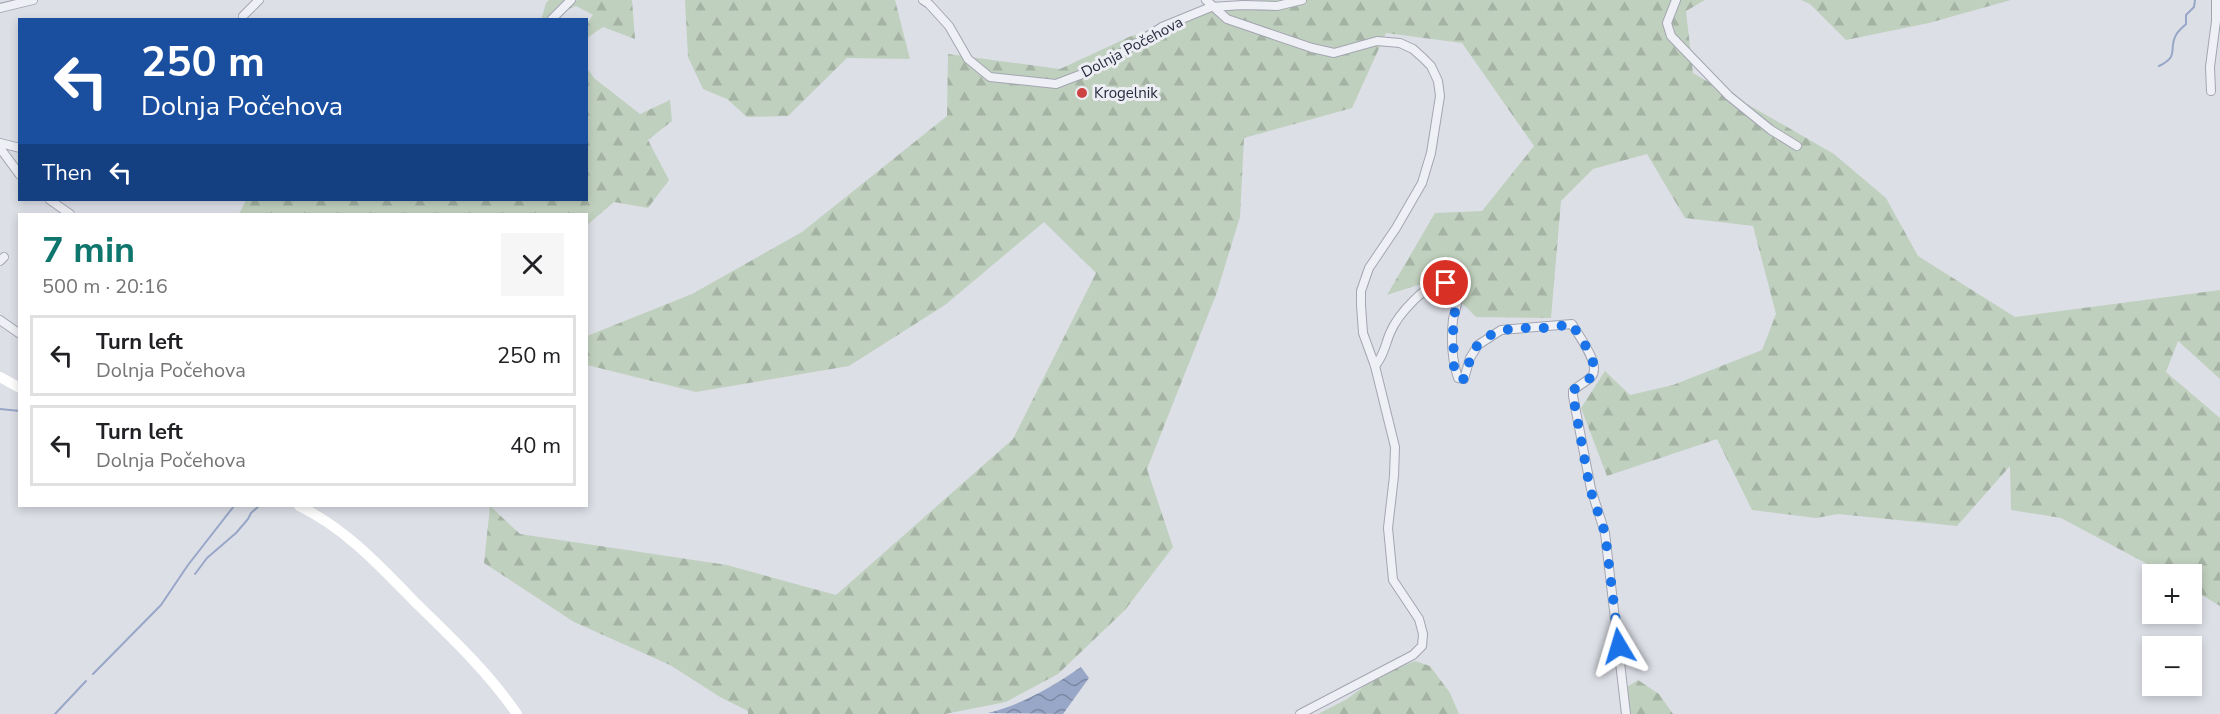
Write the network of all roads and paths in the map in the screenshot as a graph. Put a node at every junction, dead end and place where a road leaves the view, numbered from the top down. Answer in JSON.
{"nodes":[{"id":1,"x":33,"y":0,"type":"edge"},
{"id":2,"x":259,"y":0,"type":"edge"},
{"id":3,"x":571,"y":0,"type":"edge"},
{"id":4,"x":923,"y":0,"type":"edge"},
{"id":5,"x":1206,"y":0,"type":"edge"},
{"id":6,"x":1302,"y":0,"type":"edge"},
{"id":7,"x":1676,"y":0,"type":"edge"},
{"id":8,"x":2216,"y":0,"type":"edge"},
{"id":9,"x":1211,"y":7,"type":"junction"},
{"id":10,"x":0,"y":8,"type":"edge"},
{"id":11,"x":243,"y":16,"type":"dead end"},
{"id":12,"x":552,"y":18,"type":"edge"},
{"id":13,"x":2211,"y":91,"type":"dead end"},
{"id":14,"x":0,"y":143,"type":"edge"},
{"id":15,"x":1797,"y":146,"type":"dead end"},
{"id":16,"x":0,"y":148,"type":"edge"},
{"id":17,"x":18,"y":148,"type":"edge"},
{"id":18,"x":18,"y":172,"type":"edge"},
{"id":19,"x":51,"y":201,"type":"edge"},
{"id":20,"x":69,"y":213,"type":"edge"},
{"id":21,"x":1,"y":323,"type":"edge"},
{"id":22,"x":16,"y":329,"type":"edge"},
{"id":23,"x":1375,"y":366,"type":"junction"},
{"id":24,"x":0,"y":377,"type":"edge"},
{"id":25,"x":18,"y":387,"type":"edge"},
{"id":26,"x":301,"y":507,"type":"edge"},
{"id":27,"x":517,"y":714,"type":"edge"},
{"id":28,"x":1300,"y":714,"type":"edge"},
{"id":29,"x":1626,"y":714,"type":"edge"}],
"edges":[{"from":1,"to":10,"type":"street"},
{"from":2,"to":11,"type":"street"},
{"from":3,"to":12,"type":"street"},
{"from":4,"to":9,"type":"street","name":"Dolnja Počehova"},
{"from":5,"to":9,"type":"street"},
{"from":6,"to":9,"type":"street","name":"Dolnja Počehova"},
{"from":7,"to":15,"type":"street"},
{"from":8,"to":13,"type":"street"},
{"from":9,"to":23,"type":"street"},
{"from":14,"to":17,"type":"street"},
{"from":16,"to":18,"type":"street"},
{"from":19,"to":20,"type":"street"},
{"from":21,"to":22,"type":"street"},
{"from":23,"to":28,"type":"street"},
{"from":23,"to":29,"type":"street"},
{"from":24,"to":25,"type":"main road"},
{"from":26,"to":27,"type":"main road"}]}
